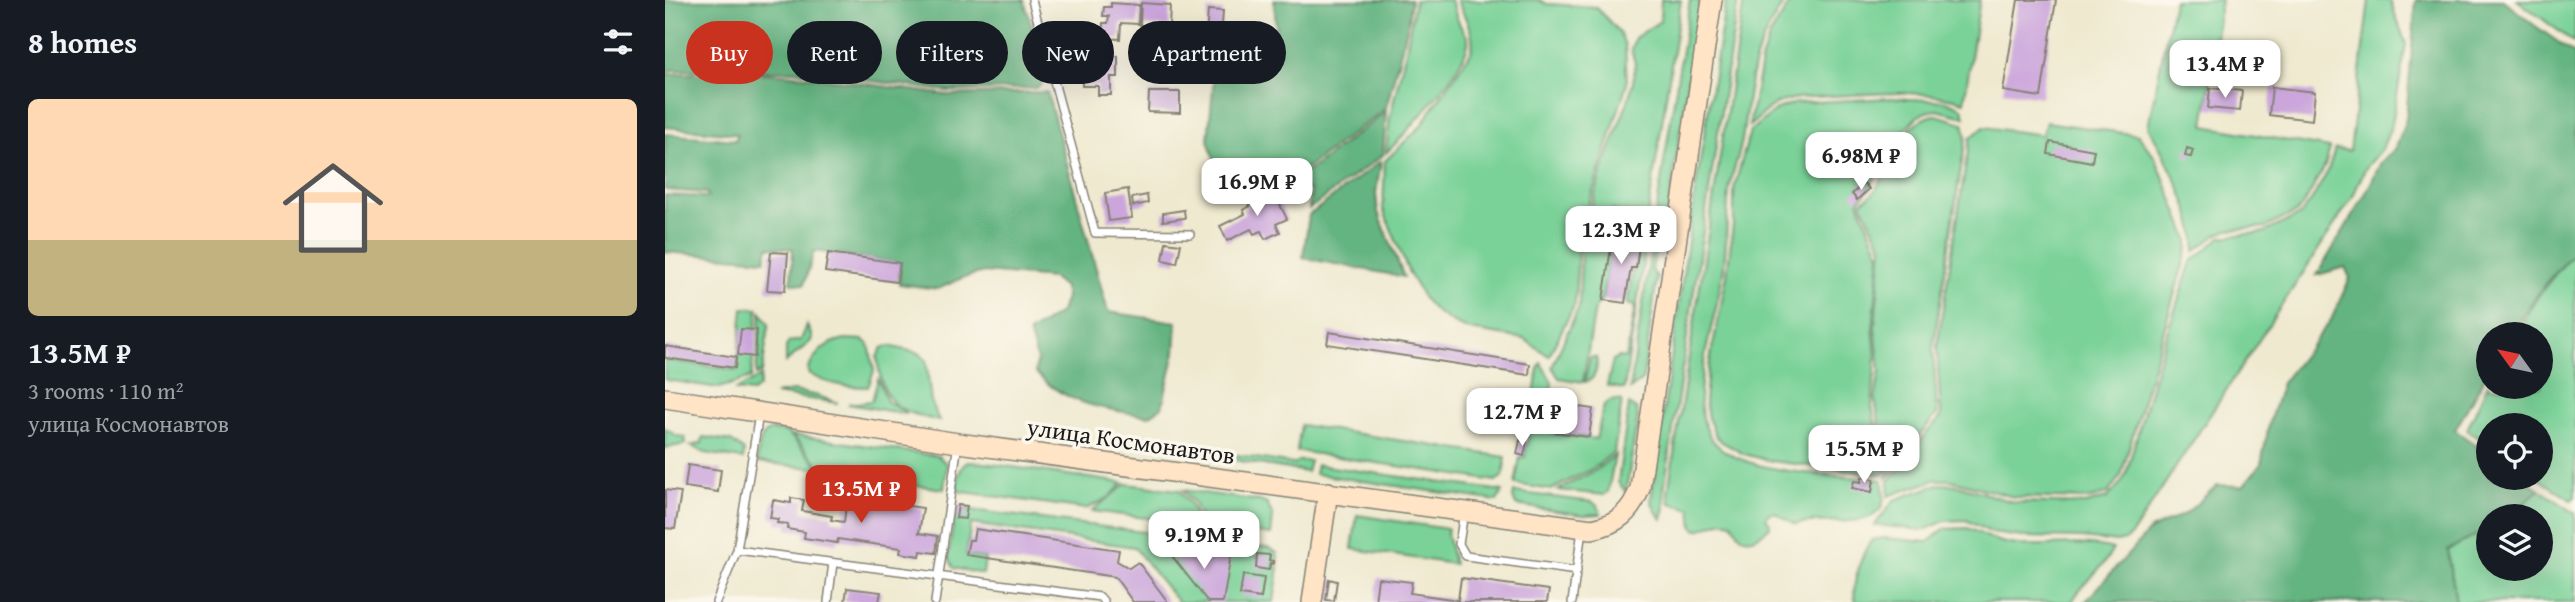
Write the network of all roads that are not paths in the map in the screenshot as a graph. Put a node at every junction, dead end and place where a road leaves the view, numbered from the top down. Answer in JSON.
{"nodes":[{"id":1,"x":1032,"y":0,"type":"edge"},
{"id":2,"x":1712,"y":0,"type":"edge"},
{"id":3,"x":1190,"y":234,"type":"dead end"},
{"id":4,"x":665,"y":398,"type":"edge"},
{"id":5,"x":759,"y":413,"type":"junction"},
{"id":6,"x":958,"y":443,"type":"junction"},
{"id":7,"x":1328,"y":492,"type":"junction"},
{"id":8,"x":1464,"y":511,"type":"junction"},
{"id":9,"x":1587,"y":528,"type":"junction"},
{"id":10,"x":737,"y":550,"type":"junction"},
{"id":11,"x":833,"y":563,"type":"junction"},
{"id":12,"x":1577,"y":571,"type":"junction"},
{"id":13,"x":939,"y":576,"type":"junction"},
{"id":14,"x":716,"y":602,"type":"edge"},
{"id":15,"x":828,"y":602,"type":"edge"},
{"id":16,"x":935,"y":602,"type":"edge"},
{"id":17,"x":1104,"y":602,"type":"edge"},
{"id":18,"x":1312,"y":602,"type":"edge"},
{"id":19,"x":1572,"y":602,"type":"edge"}],
"edges":[{"from":1,"to":3,"type":"lane"},
{"from":2,"to":9,"type":"main road"},
{"from":4,"to":5,"type":"main road","name":"улица Космонавтов"},
{"from":5,"to":6,"type":"main road","name":"улица Космонавтов"},
{"from":5,"to":10,"type":"lane"},
{"from":6,"to":7,"type":"main road","name":"улица Космонавтов"},
{"from":6,"to":13,"type":"lane"},
{"from":7,"to":8,"type":"main road","name":"улица Космонавтов"},
{"from":7,"to":18,"type":"main road"},
{"from":8,"to":9,"type":"main road","name":"улица Космонавтов"},
{"from":8,"to":12,"type":"lane"},
{"from":9,"to":12,"type":"lane"},
{"from":10,"to":11,"type":"lane"},
{"from":10,"to":14,"type":"lane"},
{"from":11,"to":13,"type":"lane"},
{"from":11,"to":15,"type":"lane"},
{"from":12,"to":19,"type":"lane"},
{"from":13,"to":16,"type":"lane"},
{"from":13,"to":17,"type":"lane"}]}
